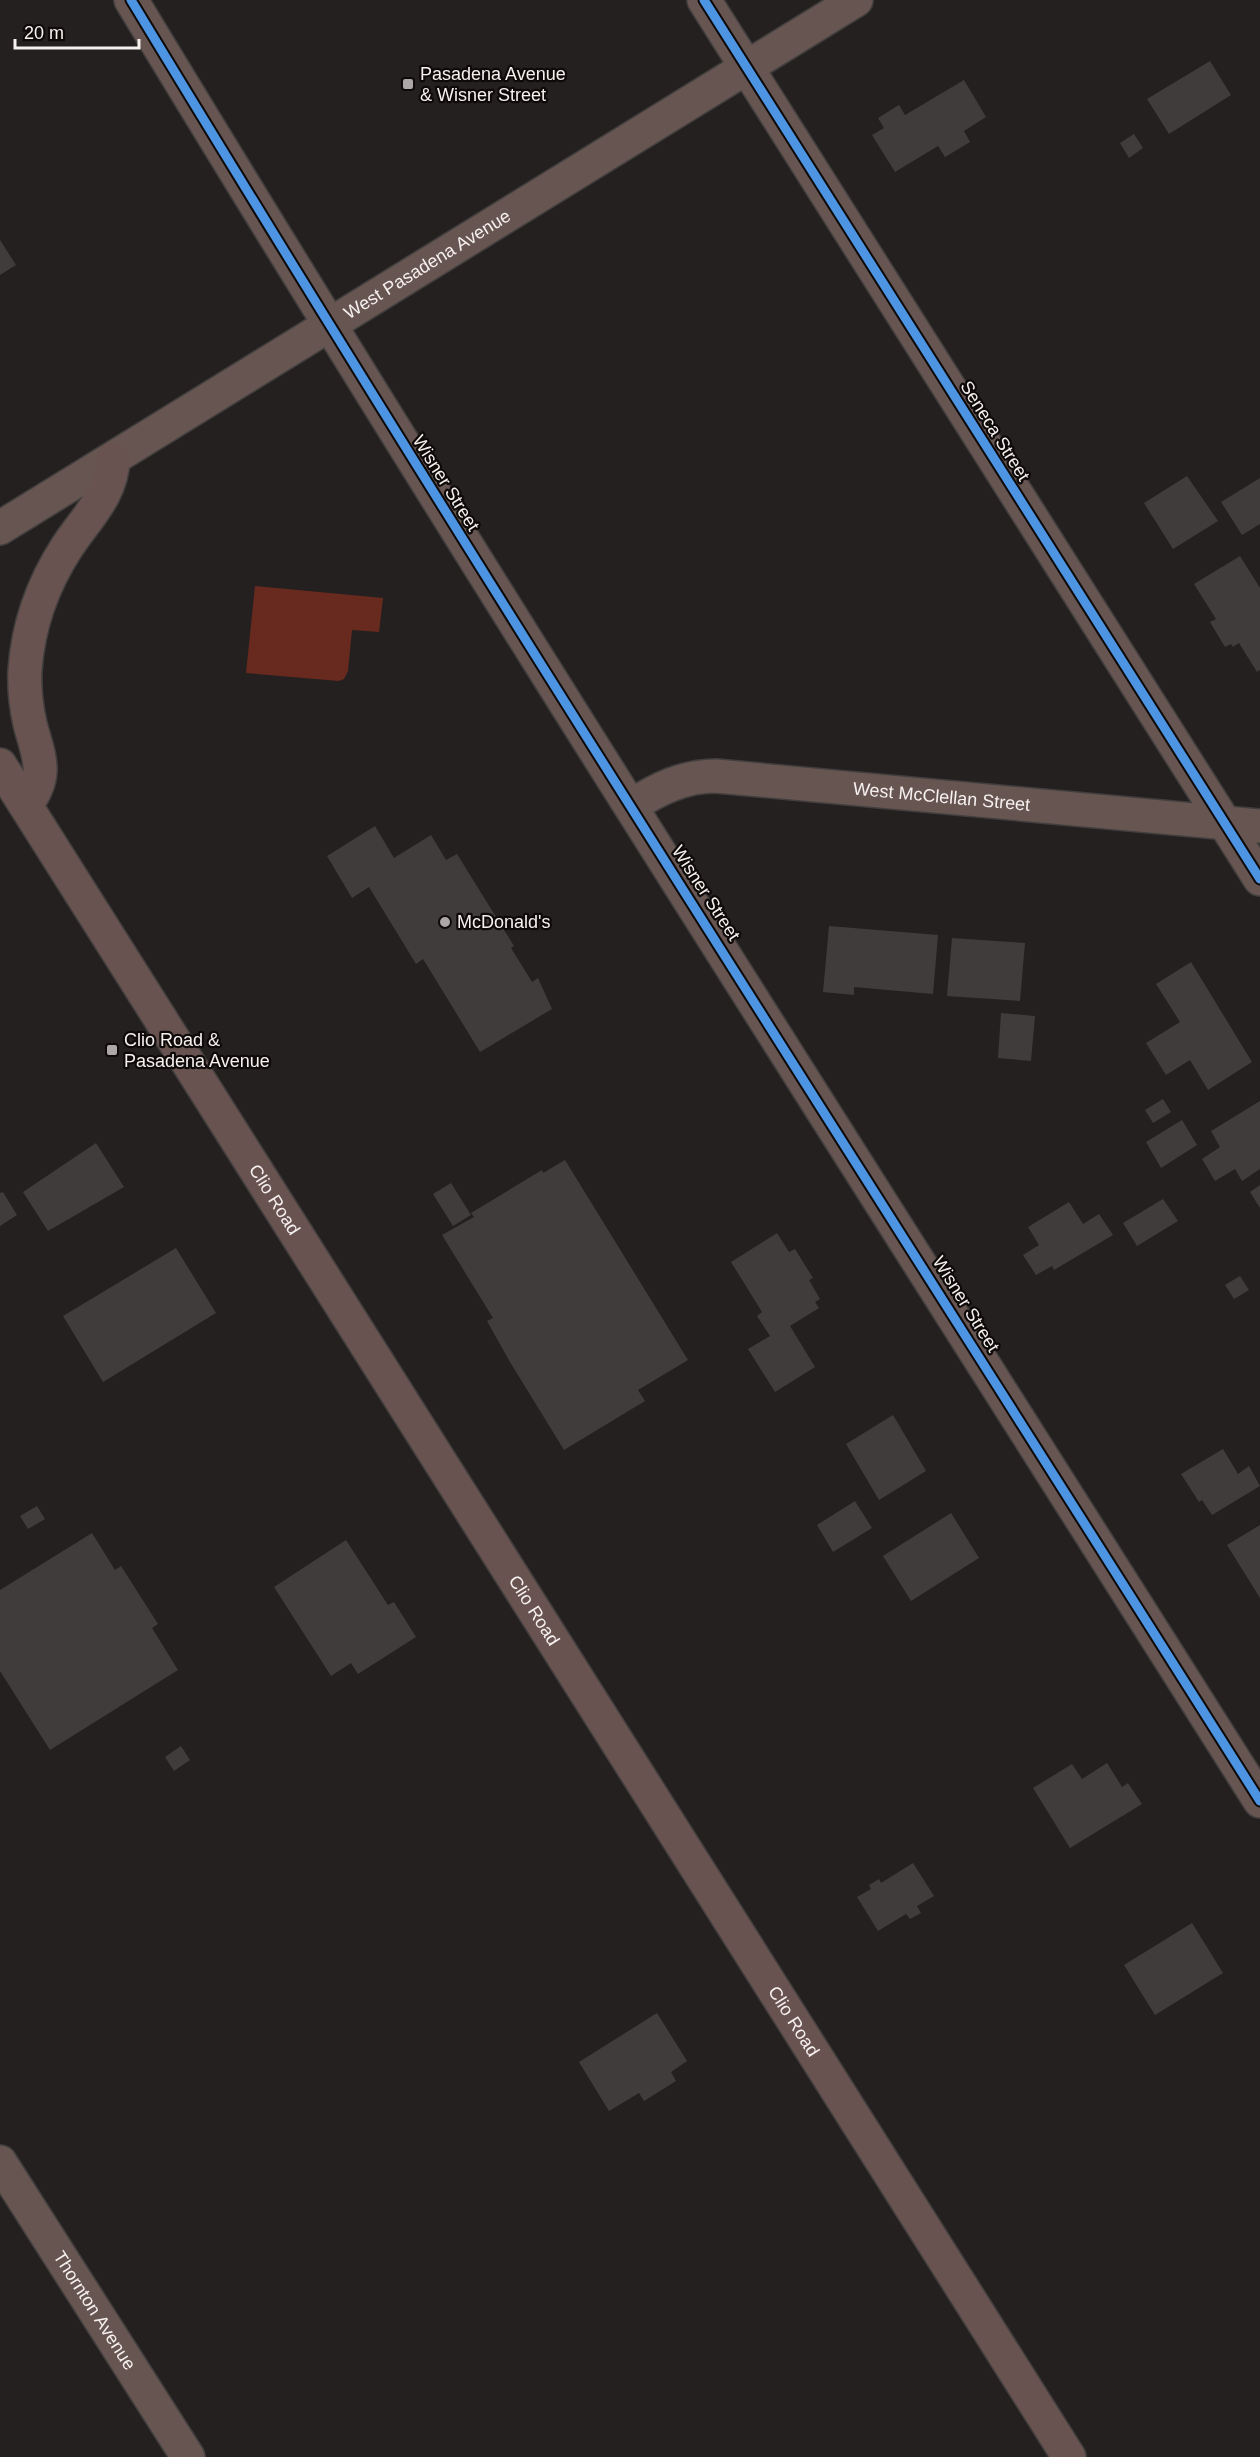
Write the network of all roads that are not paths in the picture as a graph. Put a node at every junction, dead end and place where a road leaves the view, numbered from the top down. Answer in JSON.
{"nodes":[{"id":1,"x":131,"y":0,"type":"edge"},
{"id":2,"x":704,"y":0,"type":"edge"},
{"id":3,"x":856,"y":0,"type":"edge"},
{"id":4,"x":746,"y":67,"type":"junction"},
{"id":5,"x":330,"y":327,"type":"junction"},
{"id":6,"x":113,"y":459,"type":"junction"},
{"id":7,"x":0,"y":528,"type":"edge"},
{"id":8,"x":0,"y":765,"type":"edge"},
{"id":9,"x":26,"y":805,"type":"junction"},
{"id":10,"x":631,"y":806,"type":"junction"},
{"id":11,"x":1224,"y":822,"type":"junction"},
{"id":12,"x":1260,"y":826,"type":"edge"},
{"id":13,"x":1260,"y":879,"type":"edge"},
{"id":14,"x":1260,"y":1801,"type":"edge"},
{"id":15,"x":0,"y":2162,"type":"edge"},
{"id":16,"x":188,"y":2457,"type":"edge"},
{"id":17,"x":1069,"y":2457,"type":"edge"}],
"edges":[{"from":1,"to":5,"type":"street","name":"Wisner Street"},
{"from":2,"to":4,"type":"street","name":"Seneca Street"},
{"from":3,"to":4,"type":"street","name":"West Pasadena Avenue"},
{"from":4,"to":5,"type":"street","name":"West Pasadena Avenue"},
{"from":4,"to":11,"type":"street","name":"Seneca Street"},
{"from":5,"to":6,"type":"street","name":"West Pasadena Avenue"},
{"from":5,"to":10,"type":"street","name":"Wisner Street"},
{"from":6,"to":7,"type":"street","name":"West Pasadena Avenue"},
{"from":6,"to":9,"type":"main road"},
{"from":8,"to":9,"type":"main road","name":"Clio Road"},
{"from":9,"to":17,"type":"main road","name":"Clio Road"},
{"from":10,"to":11,"type":"street","name":"West McClellan Street"},
{"from":10,"to":14,"type":"street","name":"Wisner Street"},
{"from":11,"to":12,"type":"street","name":"West McClellan Street"},
{"from":11,"to":13,"type":"street","name":"Seneca Street"},
{"from":15,"to":16,"type":"street","name":"Thornton Avenue"}]}
